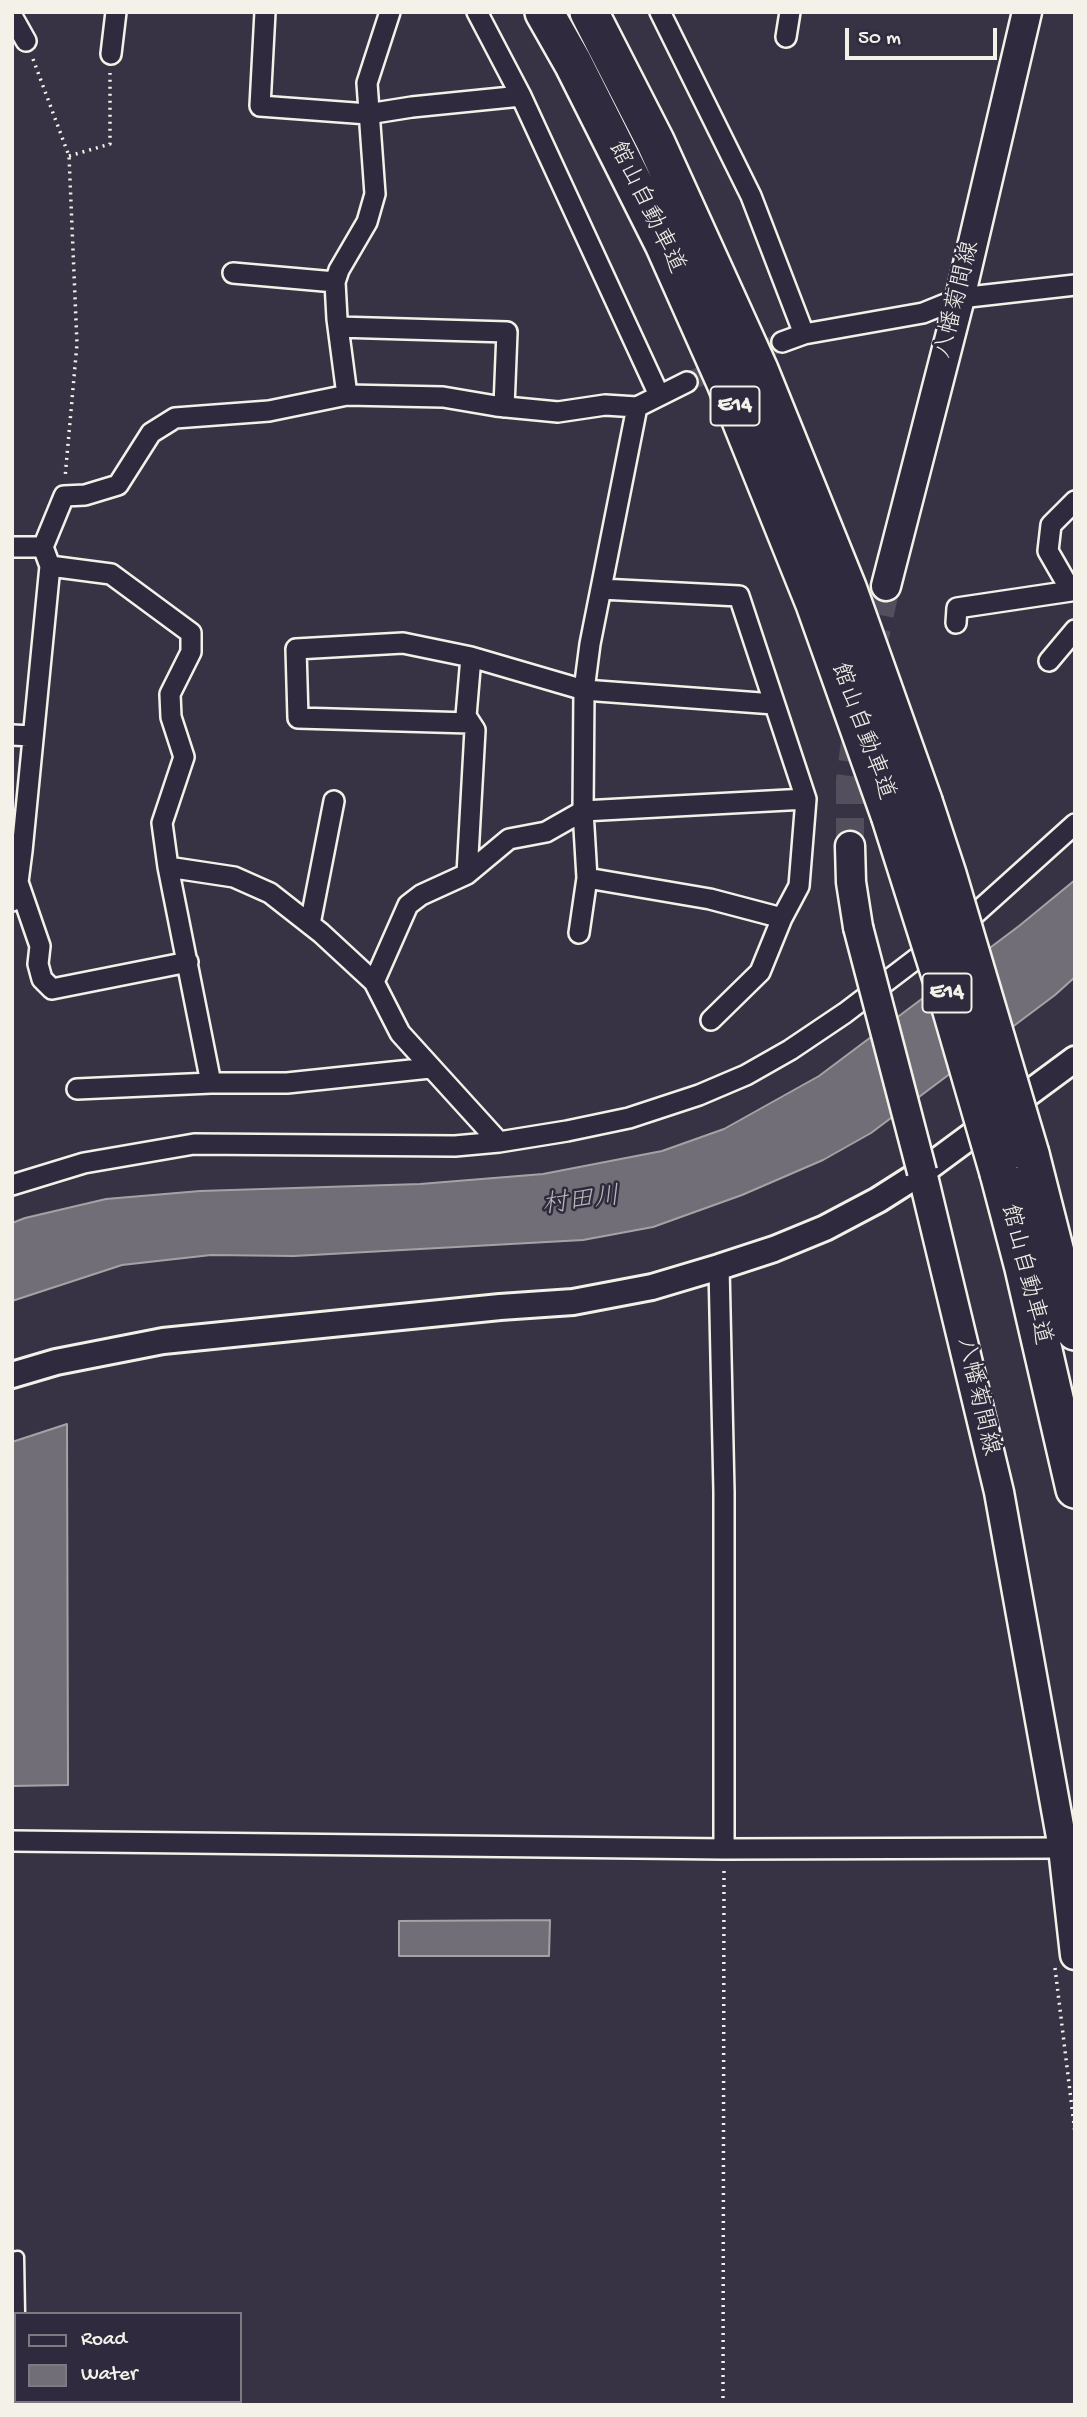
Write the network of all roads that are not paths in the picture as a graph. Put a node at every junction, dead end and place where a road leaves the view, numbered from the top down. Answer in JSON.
{"nodes":[{"id":1,"x":116,"y":12,"type":"edge"},
{"id":2,"x":265,"y":12,"type":"edge"},
{"id":3,"x":390,"y":12,"type":"edge"},
{"id":4,"x":477,"y":12,"type":"edge"},
{"id":5,"x":544,"y":12,"type":"edge"},
{"id":6,"x":589,"y":12,"type":"edge"},
{"id":7,"x":660,"y":12,"type":"edge"},
{"id":8,"x":790,"y":12,"type":"edge"},
{"id":9,"x":12,"y":16,"type":"edge"},
{"id":10,"x":1021,"y":16,"type":"edge"},
{"id":11,"x":786,"y":37,"type":"dead end"},
{"id":12,"x":26,"y":41,"type":"road end"},
{"id":13,"x":111,"y":54,"type":"road end"},
{"id":14,"x":521,"y":96,"type":"junction"},
{"id":15,"x":368,"y":114,"type":"junction"},
{"id":16,"x":233,"y":273,"type":"dead end"},
{"id":17,"x":335,"y":282,"type":"junction"},
{"id":18,"x":1075,"y":285,"type":"edge"},
{"id":19,"x":960,"y":299,"type":"junction"},
{"id":20,"x":338,"y":327,"type":"junction"},
{"id":21,"x":804,"y":334,"type":"junction"},
{"id":22,"x":782,"y":342,"type":"tunnel mouth"},
{"id":23,"x":687,"y":382,"type":"tunnel mouth"},
{"id":24,"x":347,"y":395,"type":"junction"},
{"id":25,"x":659,"y":395,"type":"junction"},
{"id":26,"x":504,"y":407,"type":"junction"},
{"id":27,"x":637,"y":407,"type":"junction"},
{"id":28,"x":1075,"y":501,"type":"edge"},
{"id":29,"x":12,"y":547,"type":"edge"},
{"id":30,"x":43,"y":547,"type":"junction"},
{"id":31,"x":50,"y":566,"type":"junction"},
{"id":32,"x":886,"y":586,"type":"tunnel mouth"},
{"id":33,"x":601,"y":589,"type":"junction"},
{"id":34,"x":1073,"y":598,"type":"edge"},
{"id":35,"x":956,"y":623,"type":"dead end"},
{"id":36,"x":1075,"y":630,"type":"edge"},
{"id":37,"x":471,"y":657,"type":"junction"},
{"id":38,"x":1049,"y":661,"type":"dead end"},
{"id":39,"x":584,"y":690,"type":"junction"},
{"id":40,"x":774,"y":704,"type":"junction"},
{"id":41,"x":470,"y":723,"type":"junction"},
{"id":42,"x":12,"y":735,"type":"edge"},
{"id":43,"x":33,"y":736,"type":"junction"},
{"id":44,"x":21,"y":781,"type":"edge"},
{"id":45,"x":806,"y":799,"type":"junction"},
{"id":46,"x":334,"y":801,"type":"dead end"},
{"id":47,"x":583,"y":811,"type":"junction"},
{"id":48,"x":1075,"y":824,"type":"edge"},
{"id":49,"x":849,"y":846,"type":"tunnel mouth"},
{"id":50,"x":169,"y":867,"type":"junction"},
{"id":51,"x":467,"y":874,"type":"junction"},
{"id":52,"x":587,"y":878,"type":"junction"},
{"id":53,"x":15,"y":892,"type":"edge"},
{"id":54,"x":782,"y":918,"type":"junction"},
{"id":55,"x":310,"y":924,"type":"junction"},
{"id":56,"x":579,"y":933,"type":"dead end"},
{"id":57,"x":188,"y":962,"type":"junction"},
{"id":58,"x":374,"y":982,"type":"junction"},
{"id":59,"x":710,"y":1020,"type":"dead end"},
{"id":60,"x":1074,"y":1062,"type":"edge"},
{"id":61,"x":430,"y":1068,"type":"junction"},
{"id":62,"x":211,"y":1083,"type":"junction"},
{"id":63,"x":77,"y":1089,"type":"dead end"},
{"id":64,"x":499,"y":1142,"type":"junction"},
{"id":65,"x":922,"y":1172,"type":"junction"},
{"id":66,"x":12,"y":1185,"type":"edge"},
{"id":67,"x":719,"y":1267,"type":"junction"},
{"id":68,"x":1075,"y":1331,"type":"edge"},
{"id":69,"x":12,"y":1375,"type":"edge"},
{"id":70,"x":1075,"y":1489,"type":"edge"},
{"id":71,"x":12,"y":1841,"type":"edge"},
{"id":72,"x":1063,"y":1848,"type":"junction"},
{"id":73,"x":724,"y":1849,"type":"junction"},
{"id":74,"x":1064,"y":1957,"type":"edge"},
{"id":75,"x":12,"y":2258,"type":"edge"},
{"id":76,"x":19,"y":2312,"type":"edge"}],
"edges":[{"from":1,"to":13,"type":"street"},
{"from":2,"to":15,"type":"street"},
{"from":3,"to":15,"type":"street"},
{"from":4,"to":14,"type":"street"},
{"from":5,"to":70,"type":"highway","name":"館山自動車道","number":"E14","bridge":true},
{"from":6,"to":68,"type":"highway","name":"館山自動車道","number":"E14","bridge":true},
{"from":7,"to":21,"type":"street"},
{"from":8,"to":11,"type":"street"},
{"from":9,"to":12,"type":"street"},
{"from":10,"to":19,"type":"main road","name":"八幡菊間線"},
{"from":14,"to":15,"type":"street"},
{"from":14,"to":25,"type":"street"},
{"from":15,"to":17,"type":"street"},
{"from":16,"to":17,"type":"street"},
{"from":17,"to":20,"type":"street"},
{"from":18,"to":19,"type":"street"},
{"from":19,"to":21,"type":"street"},
{"from":19,"to":32,"type":"main road","name":"八幡菊間線"},
{"from":20,"to":24,"type":"street"},
{"from":20,"to":26,"type":"street"},
{"from":21,"to":22,"type":"street"},
{"from":23,"to":25,"type":"street"},
{"from":24,"to":26,"type":"street"},
{"from":24,"to":30,"type":"street"},
{"from":25,"to":27,"type":"street"},
{"from":26,"to":27,"type":"street"},
{"from":27,"to":33,"type":"street"},
{"from":28,"to":34,"type":"street"},
{"from":29,"to":30,"type":"street"},
{"from":30,"to":31,"type":"street"},
{"from":31,"to":43,"type":"street"},
{"from":31,"to":50,"type":"street"},
{"from":33,"to":39,"type":"street"},
{"from":33,"to":40,"type":"street"},
{"from":34,"to":35,"type":"street"},
{"from":36,"to":38,"type":"street"},
{"from":37,"to":39,"type":"street"},
{"from":37,"to":41,"type":"street"},
{"from":37,"to":41,"type":"street"},
{"from":39,"to":40,"type":"street"},
{"from":39,"to":47,"type":"street"},
{"from":40,"to":45,"type":"street"},
{"from":41,"to":51,"type":"street"},
{"from":42,"to":43,"type":"street"},
{"from":43,"to":44,"type":"street"},
{"from":44,"to":53,"type":"street"},
{"from":45,"to":47,"type":"street"},
{"from":45,"to":54,"type":"street"},
{"from":46,"to":55,"type":"street"},
{"from":47,"to":51,"type":"street"},
{"from":47,"to":52,"type":"street"},
{"from":48,"to":64,"type":"street"},
{"from":49,"to":65,"type":"main road","name":"八幡菊間線","bridge":true},
{"from":50,"to":55,"type":"street"},
{"from":50,"to":57,"type":"street"},
{"from":51,"to":58,"type":"street"},
{"from":52,"to":54,"type":"street"},
{"from":52,"to":56,"type":"street"},
{"from":53,"to":57,"type":"street"},
{"from":54,"to":59,"type":"street"},
{"from":55,"to":58,"type":"street"},
{"from":57,"to":62,"type":"street"},
{"from":58,"to":61,"type":"street"},
{"from":60,"to":65,"type":"street"},
{"from":61,"to":62,"type":"street"},
{"from":61,"to":64,"type":"street"},
{"from":62,"to":63,"type":"street"},
{"from":64,"to":66,"type":"street"},
{"from":65,"to":67,"type":"street"},
{"from":65,"to":72,"type":"main road","name":"八幡菊間線"},
{"from":67,"to":69,"type":"street"},
{"from":67,"to":73,"type":"street"},
{"from":71,"to":73,"type":"street"},
{"from":72,"to":73,"type":"street"},
{"from":72,"to":74,"type":"main road","name":"八幡菊間線"},
{"from":75,"to":76,"type":"lane"}]}
